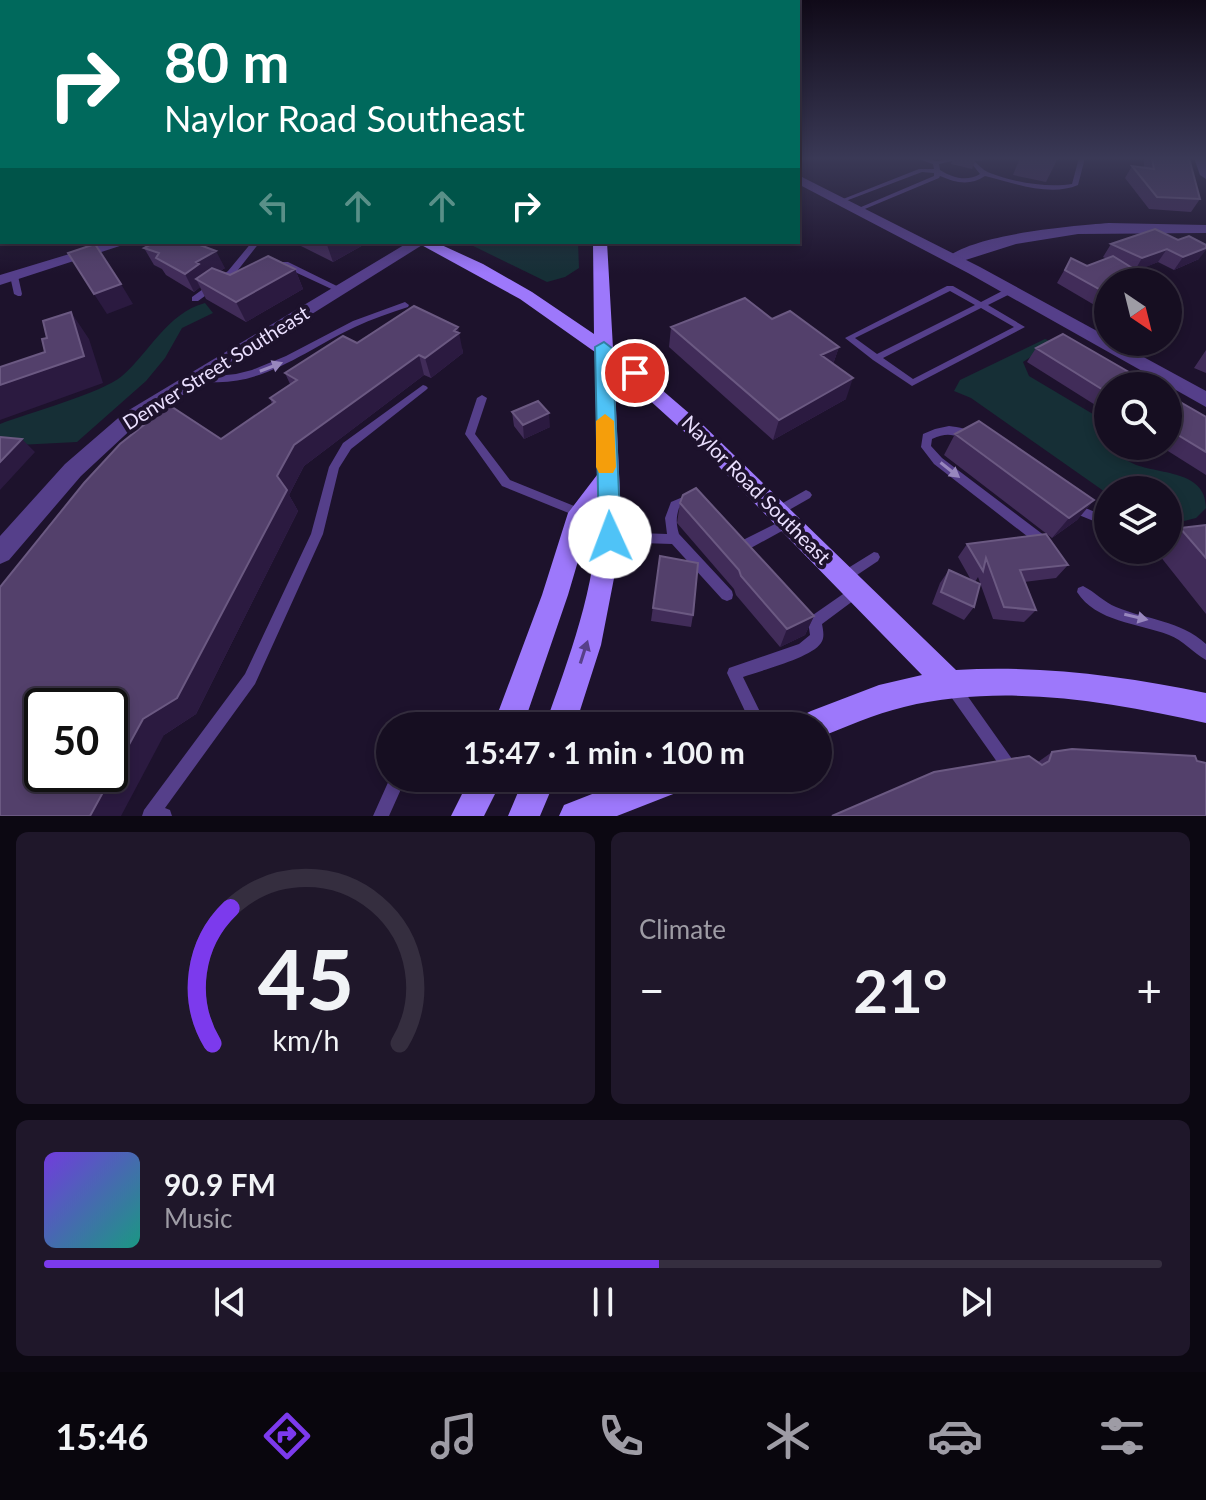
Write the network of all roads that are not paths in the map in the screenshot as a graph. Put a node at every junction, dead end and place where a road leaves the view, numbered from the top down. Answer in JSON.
{"nodes":[{"id":1,"x":831,"y":196,"type":"edge"},
{"id":2,"x":854,"y":196,"type":"edge"},
{"id":3,"x":891,"y":196,"type":"edge"},
{"id":4,"x":841,"y":201,"type":"junction"},
{"id":5,"x":858,"y":210,"type":"junction"},
{"id":6,"x":1206,"y":229,"type":"edge"},
{"id":7,"x":118,"y":244,"type":"edge"},
{"id":8,"x":254,"y":244,"type":"edge"},
{"id":9,"x":419,"y":244,"type":"edge"},
{"id":10,"x":426,"y":244,"type":"edge"},
{"id":11,"x":600,"y":244,"type":"edge"},
{"id":12,"x":273,"y":259,"type":"edge"},
{"id":13,"x":953,"y":259,"type":"junction"},
{"id":14,"x":7,"y":278,"type":"edge"},
{"id":15,"x":341,"y":290,"type":"junction"},
{"id":16,"x":1011,"y":290,"type":"junction"},
{"id":17,"x":18,"y":294,"type":"dead end"},
{"id":18,"x":195,"y":299,"type":"dead end"},
{"id":19,"x":405,"y":305,"type":"dead end"},
{"id":20,"x":982,"y":305,"type":"junction"},
{"id":21,"x":1094,"y":332,"type":"edge"},
{"id":22,"x":604,"y":347,"type":"junction"},
{"id":23,"x":1136,"y":356,"type":"edge"},
{"id":24,"x":876,"y":358,"type":"junction"},
{"id":25,"x":195,"y":377,"type":"junction"},
{"id":26,"x":423,"y":388,"type":"dead end"},
{"id":27,"x":482,"y":398,"type":"dead end"},
{"id":28,"x":1206,"y":400,"type":"edge"},
{"id":29,"x":982,"y":442,"type":"edge"},
{"id":30,"x":606,"y":479,"type":"junction"},
{"id":31,"x":806,"y":495,"type":"dead end"},
{"id":32,"x":1058,"y":498,"type":"edge"},
{"id":33,"x":707,"y":504,"type":"edge"},
{"id":34,"x":580,"y":513,"type":"junction"},
{"id":35,"x":783,"y":516,"type":"junction"},
{"id":36,"x":1094,"y":516,"type":"edge"},
{"id":37,"x":610,"y":537,"type":"junction"},
{"id":38,"x":675,"y":539,"type":"junction"},
{"id":39,"x":1053,"y":549,"type":"edge"},
{"id":40,"x":0,"y":553,"type":"edge"},
{"id":41,"x":755,"y":555,"type":"edge"},
{"id":42,"x":874,"y":557,"type":"dead end"},
{"id":43,"x":851,"y":583,"type":"junction"},
{"id":44,"x":1083,"y":592,"type":"dead end"},
{"id":45,"x":727,"y":595,"type":"dead end"},
{"id":46,"x":1206,"y":653,"type":"edge"},
{"id":47,"x":950,"y":684,"type":"junction"},
{"id":48,"x":1206,"y":708,"type":"edge"},
{"id":49,"x":513,"y":712,"type":"edge"},
{"id":50,"x":565,"y":712,"type":"edge"},
{"id":51,"x":753,"y":712,"type":"edge"},
{"id":52,"x":832,"y":718,"type":"edge"},
{"id":53,"x":1014,"y":773,"type":"edge"},
{"id":54,"x":392,"y":792,"type":"edge"},
{"id":55,"x":480,"y":792,"type":"edge"},
{"id":56,"x":534,"y":792,"type":"edge"},
{"id":57,"x":638,"y":792,"type":"edge"},
{"id":58,"x":155,"y":815,"type":"edge"},
{"id":59,"x":381,"y":816,"type":"edge"},
{"id":60,"x":467,"y":816,"type":"edge"},
{"id":61,"x":524,"y":816,"type":"edge"},
{"id":62,"x":575,"y":816,"type":"edge"}],
"edges":[{"from":1,"to":4,"type":"street"},
{"from":2,"to":4,"type":"lane"},
{"from":3,"to":5,"type":"lane"},
{"from":4,"to":5,"type":"street"},
{"from":5,"to":13,"type":"street"},
{"from":6,"to":13,"type":"street"},
{"from":7,"to":14,"type":"street"},
{"from":8,"to":18,"type":"lane"},
{"from":9,"to":15,"type":"street","name":"Denver Street Southeast"},
{"from":10,"to":22,"type":"main road","name":"Naylor Road Southeast"},
{"from":11,"to":22,"type":"main road"},
{"from":12,"to":15,"type":"lane"},
{"from":13,"to":16,"type":"street"},
{"from":14,"to":17,"type":"lane"},
{"from":15,"to":25,"type":"street","name":"Denver Street Southeast"},
{"from":16,"to":20,"type":"lane"},
{"from":16,"to":21,"type":"street"},
{"from":25,"to":19,"type":"lane","one_way":true},
{"from":20,"to":24,"type":"lane"},
{"from":20,"to":24,"type":"lane"},
{"from":20,"to":24,"type":"lane"},
{"from":22,"to":30,"type":"main road"},
{"from":22,"to":35,"type":"main road","name":"Naylor Road Southeast"},
{"from":23,"to":28,"type":"street"},
{"from":25,"to":40,"type":"street","name":"Denver Street Southeast"},
{"from":26,"to":58,"type":"lane"},
{"from":27,"to":34,"type":"lane"},
{"from":29,"to":39,"type":"lane","one_way":true},
{"from":30,"to":34,"type":"main road"},
{"from":30,"to":37,"type":"main road"},
{"from":31,"to":35,"type":"lane"},
{"from":32,"to":36,"type":"lane"},
{"from":33,"to":38,"type":"lane"},
{"from":34,"to":49,"type":"main road"},
{"from":35,"to":41,"type":"lane"},
{"from":35,"to":43,"type":"main road","name":"Naylor Road Southeast"},
{"from":37,"to":38,"type":"lane"},
{"from":50,"to":37,"type":"main road","one_way":true},
{"from":38,"to":45,"type":"lane"},
{"from":42,"to":43,"type":"lane"},
{"from":43,"to":47,"type":"main road","name":"Naylor Road Southeast"},
{"from":43,"to":51,"type":"lane"},
{"from":44,"to":46,"type":"lane","one_way":true},
{"from":47,"to":48,"type":"main road"},
{"from":47,"to":52,"type":"main road"},
{"from":47,"to":53,"type":"lane"},
{"from":54,"to":59,"type":"lane"},
{"from":55,"to":60,"type":"main road"},
{"from":56,"to":61,"type":"main road"},
{"from":57,"to":62,"type":"main road"}]}
